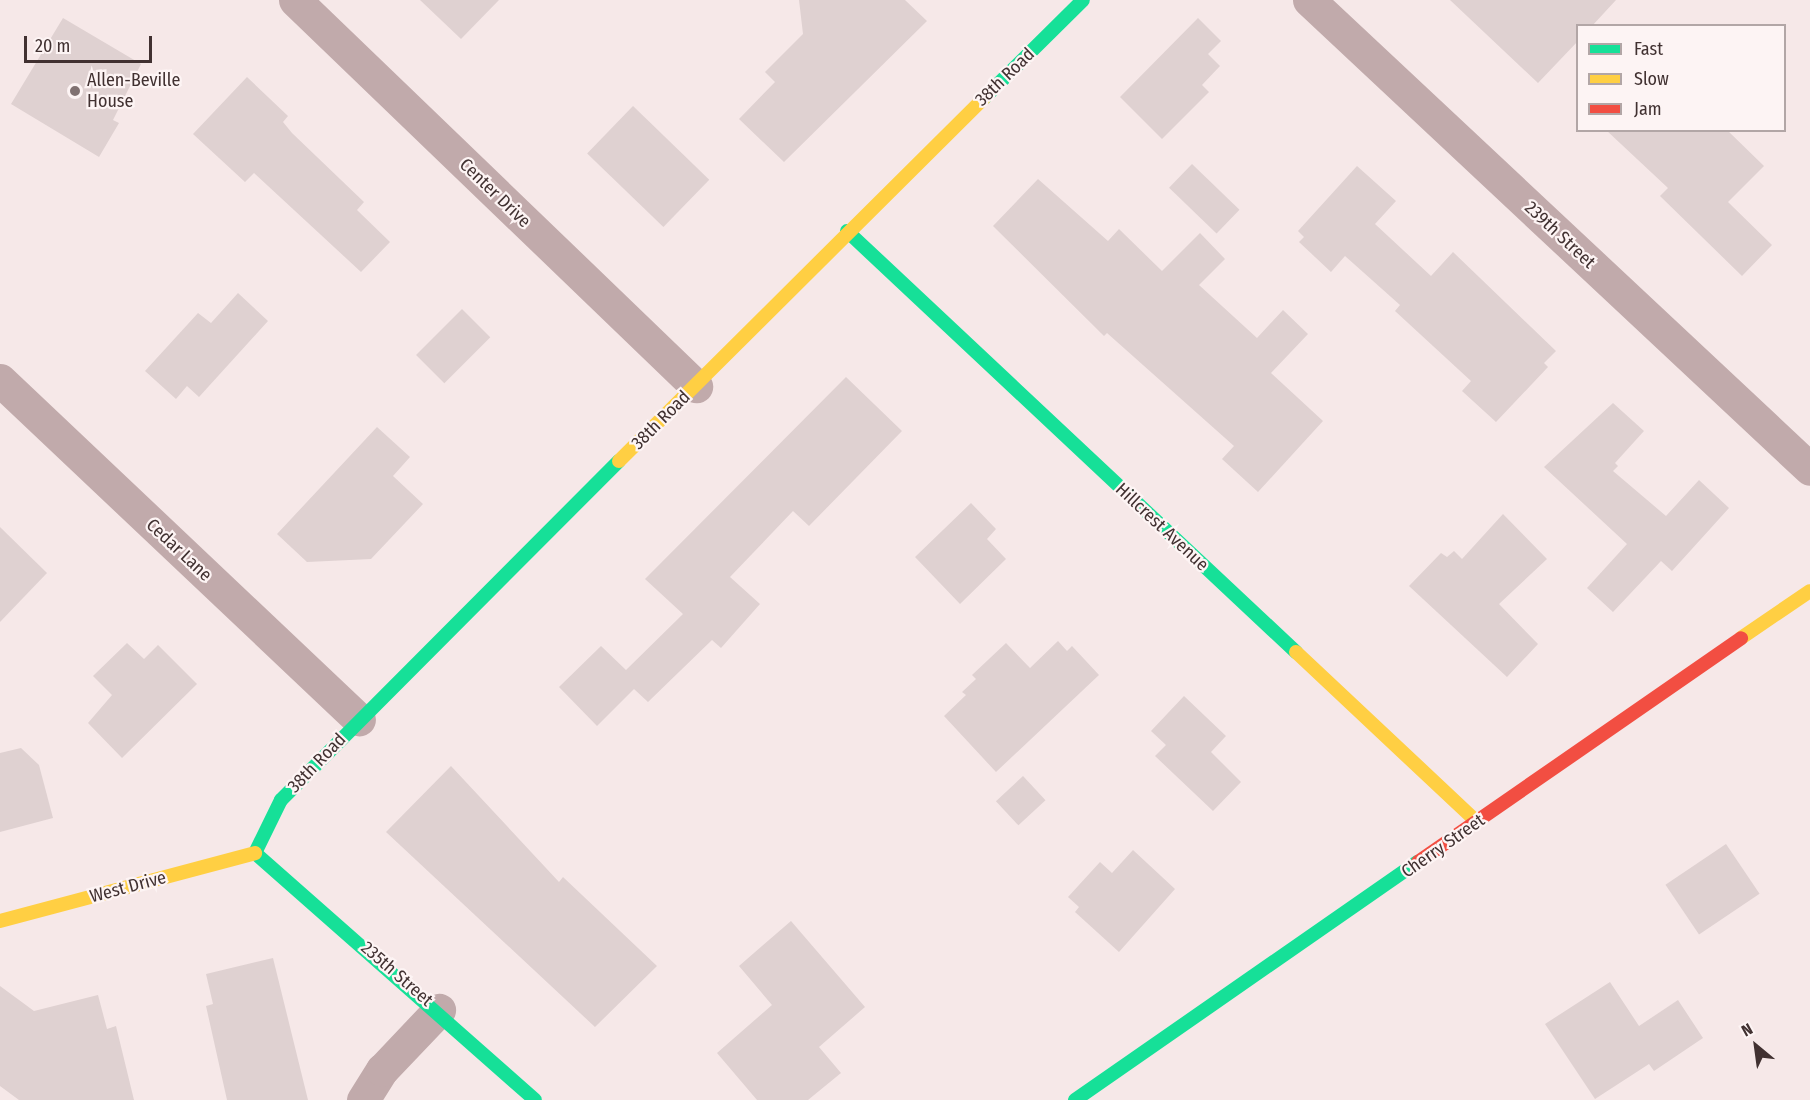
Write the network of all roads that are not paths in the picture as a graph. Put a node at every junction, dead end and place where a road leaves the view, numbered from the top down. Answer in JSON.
{"nodes":[{"id":1,"x":295,"y":0,"type":"edge"},
{"id":2,"x":1083,"y":0,"type":"edge"},
{"id":3,"x":1309,"y":0,"type":"edge"},
{"id":4,"x":847,"y":231,"type":"junction"},
{"id":5,"x":0,"y":380,"type":"edge"},
{"id":6,"x":696,"y":386,"type":"junction"},
{"id":7,"x":1810,"y":469,"type":"edge"},
{"id":8,"x":1810,"y":591,"type":"edge"},
{"id":9,"x":359,"y":719,"type":"junction"},
{"id":10,"x":1477,"y":822,"type":"junction"},
{"id":11,"x":255,"y":853,"type":"junction"},
{"id":12,"x":0,"y":921,"type":"edge"},
{"id":13,"x":439,"y":1010,"type":"junction"},
{"id":14,"x":363,"y":1100,"type":"edge"},
{"id":15,"x":535,"y":1100,"type":"edge"},
{"id":16,"x":1075,"y":1100,"type":"edge"}],
"edges":[{"from":1,"to":6,"type":"street","name":"Center Drive"},
{"from":2,"to":4,"type":"street","name":"38th Road"},
{"from":3,"to":7,"type":"street","name":"239th Street"},
{"from":4,"to":6,"type":"street","name":"38th Road"},
{"from":4,"to":10,"type":"street","name":"Hillcrest Avenue"},
{"from":5,"to":9,"type":"street","name":"Cedar Lane"},
{"from":6,"to":9,"type":"street","name":"38th Road"},
{"from":8,"to":10,"type":"street","name":"Cherry Street"},
{"from":9,"to":11,"type":"street","name":"38th Road"},
{"from":10,"to":16,"type":"street","name":"Cherry Street"},
{"from":11,"to":12,"type":"street","name":"West Drive"},
{"from":11,"to":13,"type":"street","name":"235th Street"},
{"from":13,"to":14,"type":"street"},
{"from":13,"to":15,"type":"street","name":"235th Street"}]}
